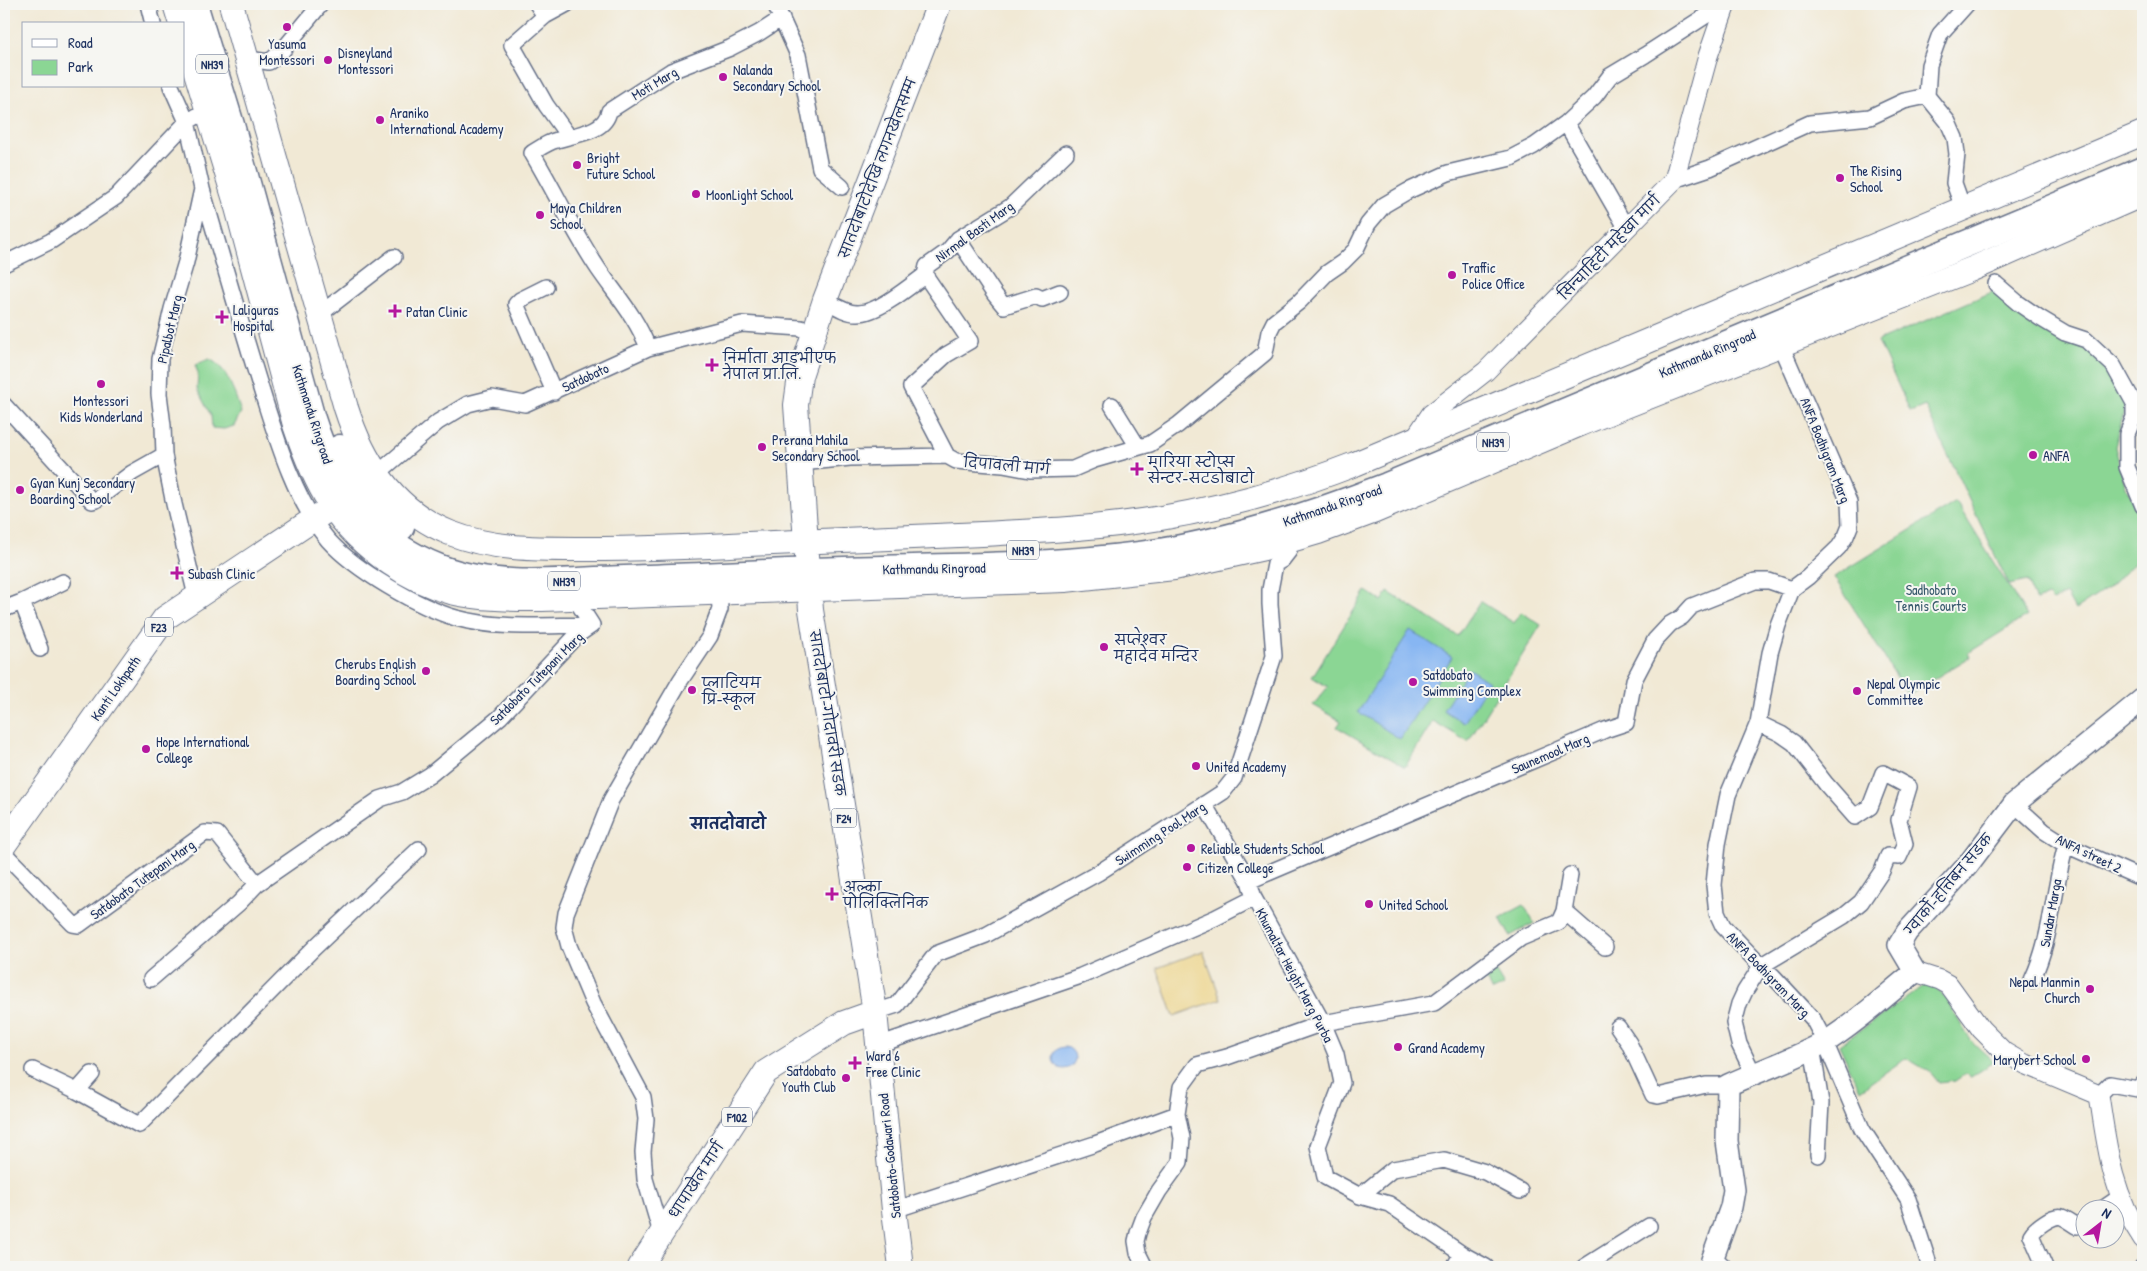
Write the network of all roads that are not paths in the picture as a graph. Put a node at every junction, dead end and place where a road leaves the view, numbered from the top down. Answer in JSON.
{"nodes":[{"id":1,"x":148,"y":4,"type":"edge"},
{"id":2,"x":175,"y":4,"type":"edge"},
{"id":3,"x":194,"y":4,"type":"edge"},
{"id":4,"x":210,"y":4,"type":"edge"},
{"id":5,"x":231,"y":4,"type":"edge"},
{"id":6,"x":321,"y":4,"type":"edge"},
{"id":7,"x":567,"y":4,"type":"edge"},
{"id":8,"x":775,"y":4,"type":"edge"},
{"id":9,"x":939,"y":4,"type":"edge"},
{"id":10,"x":1725,"y":4,"type":"edge"},
{"id":11,"x":1967,"y":4,"type":"edge"},
{"id":12,"x":541,"y":10,"type":"edge"},
{"id":13,"x":782,"y":18,"type":"junction"},
{"id":14,"x":152,"y":22,"type":"edge"},
{"id":15,"x":180,"y":22,"type":"edge"},
{"id":16,"x":185,"y":36,"type":"edge"},
{"id":17,"x":248,"y":60,"type":"junction"},
{"id":18,"x":173,"y":88,"type":"edge"},
{"id":19,"x":1927,"y":96,"type":"junction"},
{"id":20,"x":207,"y":110,"type":"junction"},
{"id":21,"x":187,"y":122,"type":"junction"},
{"id":22,"x":1566,"y":123,"type":"junction"},
{"id":23,"x":2143,"y":133,"type":"edge"},
{"id":24,"x":569,"y":137,"type":"junction"},
{"id":25,"x":1066,"y":153,"type":"dead end"},
{"id":26,"x":2143,"y":153,"type":"edge"},
{"id":27,"x":2143,"y":170,"type":"edge"},
{"id":28,"x":1674,"y":180,"type":"junction"},
{"id":29,"x":842,"y":187,"type":"dead end"},
{"id":30,"x":202,"y":189,"type":"junction"},
{"id":31,"x":2143,"y":194,"type":"edge"},
{"id":32,"x":1963,"y":208,"type":"junction"},
{"id":33,"x":1627,"y":229,"type":"junction"},
{"id":34,"x":958,"y":239,"type":"junction"},
{"id":35,"x":394,"y":257,"type":"dead end"},
{"id":36,"x":4,"y":264,"type":"edge"},
{"id":37,"x":925,"y":275,"type":"junction"},
{"id":38,"x":1996,"y":284,"type":"dead end"},
{"id":39,"x":546,"y":287,"type":"dead end"},
{"id":40,"x":1060,"y":292,"type":"dead end"},
{"id":41,"x":825,"y":300,"type":"junction"},
{"id":42,"x":320,"y":314,"type":"junction"},
{"id":43,"x":815,"y":334,"type":"junction"},
{"id":44,"x":1781,"y":345,"type":"junction"},
{"id":45,"x":648,"y":348,"type":"junction"},
{"id":46,"x":554,"y":392,"type":"junction"},
{"id":47,"x":4,"y":405,"type":"edge"},
{"id":48,"x":1112,"y":406,"type":"dead end"},
{"id":49,"x":1413,"y":441,"type":"junction"},
{"id":50,"x":1138,"y":446,"type":"junction"},
{"id":51,"x":164,"y":455,"type":"junction"},
{"id":52,"x":947,"y":456,"type":"junction"},
{"id":53,"x":801,"y":463,"type":"junction"},
{"id":54,"x":346,"y":497,"type":"junction"},
{"id":55,"x":2143,"y":506,"type":"edge"},
{"id":56,"x":1288,"y":541,"type":"junction"},
{"id":57,"x":808,"y":566,"type":"junction"},
{"id":58,"x":64,"y":582,"type":"dead end"},
{"id":59,"x":1792,"y":589,"type":"junction"},
{"id":60,"x":719,"y":592,"type":"junction"},
{"id":61,"x":196,"y":596,"type":"junction"},
{"id":62,"x":574,"y":597,"type":"junction"},
{"id":63,"x":22,"y":602,"type":"junction"},
{"id":64,"x":4,"y":609,"type":"edge"},
{"id":65,"x":592,"y":625,"type":"junction"},
{"id":66,"x":40,"y":649,"type":"dead end"},
{"id":67,"x":2143,"y":699,"type":"edge"},
{"id":68,"x":1758,"y":724,"type":"junction"},
{"id":69,"x":1204,"y":804,"type":"junction"},
{"id":70,"x":2014,"y":804,"type":"junction"},
{"id":71,"x":4,"y":845,"type":"edge"},
{"id":72,"x":2066,"y":845,"type":"junction"},
{"id":73,"x":419,"y":849,"type":"dead end"},
{"id":74,"x":4,"y":853,"type":"edge"},
{"id":75,"x":1570,"y":875,"type":"dead end"},
{"id":76,"x":2143,"y":879,"type":"edge"},
{"id":77,"x":1249,"y":881,"type":"junction"},
{"id":78,"x":257,"y":884,"type":"junction"},
{"id":79,"x":1254,"y":898,"type":"junction"},
{"id":80,"x":1564,"y":911,"type":"junction"},
{"id":81,"x":1605,"y":947,"type":"dead end"},
{"id":82,"x":1761,"y":966,"type":"junction"},
{"id":83,"x":1915,"y":972,"type":"junction"},
{"id":84,"x":151,"y":979,"type":"dead end"},
{"id":85,"x":2032,"y":980,"type":"dead end"},
{"id":86,"x":874,"y":1012,"type":"junction"},
{"id":87,"x":1323,"y":1023,"type":"junction"},
{"id":88,"x":1618,"y":1027,"type":"dead end"},
{"id":89,"x":1819,"y":1044,"type":"junction"},
{"id":90,"x":878,"y":1045,"type":"junction"},
{"id":91,"x":34,"y":1070,"type":"dead end"},
{"id":92,"x":1753,"y":1073,"type":"junction"},
{"id":93,"x":92,"y":1074,"type":"dead end"},
{"id":94,"x":2143,"y":1083,"type":"edge"},
{"id":95,"x":1728,"y":1084,"type":"junction"},
{"id":96,"x":77,"y":1091,"type":"junction"},
{"id":97,"x":2099,"y":1095,"type":"junction"},
{"id":98,"x":1177,"y":1114,"type":"junction"},
{"id":99,"x":1818,"y":1155,"type":"dead end"},
{"id":100,"x":1520,"y":1192,"type":"dead end"},
{"id":101,"x":1360,"y":1196,"type":"junction"},
{"id":102,"x":2120,"y":1197,"type":"joint"},
{"id":103,"x":894,"y":1210,"type":"junction"},
{"id":104,"x":2074,"y":1224,"type":"edge"},
{"id":105,"x":1649,"y":1226,"type":"dead end"},
{"id":106,"x":661,"y":1233,"type":"junction"},
{"id":107,"x":2143,"y":1239,"type":"edge"},
{"id":108,"x":1462,"y":1254,"type":"junction"},
{"id":109,"x":1710,"y":1265,"type":"edge"},
{"id":110,"x":640,"y":1267,"type":"edge"},
{"id":111,"x":901,"y":1267,"type":"edge"},
{"id":112,"x":1145,"y":1267,"type":"edge"},
{"id":113,"x":1454,"y":1267,"type":"edge"},
{"id":114,"x":1486,"y":1267,"type":"edge"},
{"id":115,"x":1584,"y":1267,"type":"edge"},
{"id":116,"x":1930,"y":1267,"type":"edge"},
{"id":117,"x":2045,"y":1267,"type":"edge"}],
"edges":[{"from":1,"to":14,"type":"street"},
{"from":2,"to":15,"type":"main road"},
{"from":3,"to":54,"type":"highway","name":"Kathmandu Ringroad","number":"NH39"},
{"from":4,"to":54,"type":"highway","name":"Kathmandu Ringroad","number":"NH39"},
{"from":5,"to":17,"type":"main road"},
{"from":6,"to":17,"type":"street"},
{"from":7,"to":12,"type":"street"},
{"from":8,"to":13,"type":"street"},
{"from":9,"to":41,"type":"main road","name":"सातदोबाटोदेखि लगनखेलसम्म"},
{"from":10,"to":22,"type":"street"},
{"from":10,"to":28,"type":"street","name":"सिन्चाहिटी महेखा मार्ग"},
{"from":11,"to":19,"type":"street"},
{"from":12,"to":24,"type":"street"},
{"from":13,"to":24,"type":"street","name":"Moti Marg"},
{"from":13,"to":29,"type":"street"},
{"from":16,"to":20,"type":"main road"},
{"from":17,"to":42,"type":"main road"},
{"from":18,"to":21,"type":"street","name":"Pipalbot Marg"},
{"from":19,"to":28,"type":"street"},
{"from":19,"to":32,"type":"street"},
{"from":20,"to":21,"type":"street"},
{"from":20,"to":54,"type":"main road"},
{"from":21,"to":30,"type":"street","name":"Pipalbot Marg"},
{"from":21,"to":36,"type":"street"},
{"from":22,"to":33,"type":"street"},
{"from":22,"to":50,"type":"street","name":"दिपावली मार्ग"},
{"from":23,"to":32,"type":"main road"},
{"from":24,"to":45,"type":"street","name":"Moti Marg"},
{"from":25,"to":34,"type":"street","name":"Nirmal Basti Marg"},
{"from":26,"to":57,"type":"highway","name":"Kathmandu Ringroad","number":"NH39"},
{"from":27,"to":57,"type":"highway","name":"Kathmandu Ringroad","number":"NH39"},
{"from":28,"to":33,"type":"street","name":"सिन्चाहिटी महेखा मार्ग"},
{"from":30,"to":51,"type":"street","name":"Pipalbot Marg"},
{"from":30,"to":54,"type":"street"},
{"from":31,"to":44,"type":"main road"},
{"from":32,"to":49,"type":"main road"},
{"from":33,"to":49,"type":"street","name":"सिन्चाहिटी महेखा मार्ग"},
{"from":34,"to":37,"type":"street","name":"Nirmal Basti Marg"},
{"from":34,"to":40,"type":"street"},
{"from":35,"to":42,"type":"street"},
{"from":37,"to":41,"type":"street","name":"Nirmal Basti Marg"},
{"from":37,"to":52,"type":"street"},
{"from":38,"to":55,"type":"street"},
{"from":39,"to":46,"type":"street"},
{"from":41,"to":43,"type":"main road","name":"सातदोबाटोदेखि लगनखेलसम्म"},
{"from":42,"to":54,"type":"main road"},
{"from":43,"to":45,"type":"street","name":"Satdobato"},
{"from":43,"to":53,"type":"main road","name":"सातदोबाटोदेखि लगनखेलसम्म"},
{"from":44,"to":56,"type":"main road"},
{"from":44,"to":59,"type":"street","name":"ANFA Bodhigram Marg"},
{"from":45,"to":46,"type":"street","name":"Satdobato"},
{"from":46,"to":54,"type":"street","name":"Satdobato"},
{"from":47,"to":51,"type":"street"},
{"from":48,"to":50,"type":"street"},
{"from":49,"to":57,"type":"main road"},
{"from":50,"to":52,"type":"street","name":"दिपावली मार्ग"},
{"from":51,"to":61,"type":"street","name":"Pipalbot Marg"},
{"from":52,"to":53,"type":"street","name":"दिपावली मार्ग"},
{"from":53,"to":57,"type":"main road","name":"सातदोबाटो-गोदावरी सडक"},
{"from":54,"to":57,"type":"highway","name":"Kathmandu Ringroad","number":"NH39"},
{"from":54,"to":61,"type":"main road","name":"Kanti Lokhpath","number":"F23"},
{"from":54,"to":62,"type":"main road"},
{"from":54,"to":65,"type":"street"},
{"from":56,"to":57,"type":"main road"},
{"from":56,"to":69,"type":"street","name":"Swimming Pool Marg"},
{"from":57,"to":60,"type":"main road"},
{"from":57,"to":86,"type":"main road","name":"सातदोबाटो-गोदावरी सडक","number":"F24"},
{"from":58,"to":63,"type":"street"},
{"from":59,"to":68,"type":"street","name":"ANFA Bodhigram Marg"},
{"from":59,"to":77,"type":"street","name":"Saunemool Marg"},
{"from":60,"to":62,"type":"main road"},
{"from":60,"to":106,"type":"street"},
{"from":61,"to":71,"type":"main road","name":"Kanti Lokhpath","number":"F23"},
{"from":62,"to":65,"type":"street","name":"Satdobato Tutepani Marg"},
{"from":63,"to":64,"type":"street"},
{"from":63,"to":66,"type":"street"},
{"from":65,"to":78,"type":"street","name":"Satdobato Tutepani Marg"},
{"from":67,"to":70,"type":"main road"},
{"from":68,"to":82,"type":"street","name":"ANFA Bodhigram Marg"},
{"from":68,"to":82,"type":"street"},
{"from":69,"to":77,"type":"street","name":"Khumaltar Height Marg Purba"},
{"from":69,"to":86,"type":"street","name":"Swimming Pool Marg"},
{"from":70,"to":72,"type":"street","name":"ANFA street 2"},
{"from":70,"to":83,"type":"main road","name":"ग्वार्को-हत्तिबन सडक"},
{"from":72,"to":76,"type":"street","name":"ANFA street 2"},
{"from":72,"to":85,"type":"street","name":"Sundar Marga"},
{"from":73,"to":96,"type":"street"},
{"from":74,"to":78,"type":"street","name":"Satdobato Tutepani Marg"},
{"from":75,"to":80,"type":"street"},
{"from":77,"to":79,"type":"street","name":"Khumaltar Height Marg Purba"},
{"from":78,"to":84,"type":"street","name":"Satdobato Tutepani Marg"},
{"from":79,"to":87,"type":"street","name":"Khumaltar Height Marg Purba"},
{"from":79,"to":90,"type":"street"},
{"from":80,"to":81,"type":"street"},
{"from":80,"to":87,"type":"street"},
{"from":82,"to":89,"type":"street","name":"ANFA Bodhigram Marg"},
{"from":82,"to":92,"type":"street"},
{"from":83,"to":89,"type":"main road"},
{"from":83,"to":97,"type":"street"},
{"from":86,"to":90,"type":"main road","name":"सातदोबाटो-गोदावरी सडक","number":"F24"},
{"from":86,"to":106,"type":"main road","name":"धापाखेल मार्ग","number":"F102"},
{"from":87,"to":98,"type":"street"},
{"from":87,"to":101,"type":"street","name":"Khumaltar Height Marg Purba"},
{"from":88,"to":95,"type":"street"},
{"from":89,"to":92,"type":"main road"},
{"from":89,"to":99,"type":"street"},
{"from":89,"to":116,"type":"street","name":"ANFA Bodhigram Marg"},
{"from":90,"to":103,"type":"main road","name":"Satdobato-Godawari Road","number":"F24"},
{"from":91,"to":96,"type":"street"},
{"from":92,"to":95,"type":"main road"},
{"from":93,"to":96,"type":"street"},
{"from":94,"to":97,"type":"street"},
{"from":95,"to":109,"type":"main road"},
{"from":97,"to":102,"type":"street"},
{"from":98,"to":103,"type":"street"},
{"from":98,"to":112,"type":"street"},
{"from":100,"to":101,"type":"street"},
{"from":101,"to":108,"type":"street","name":"Khumaltar Height Marg Purba"},
{"from":102,"to":107,"type":"street"},
{"from":103,"to":111,"type":"main road","name":"Satdobato-Godawari Road","number":"F24"},
{"from":104,"to":117,"type":"street"},
{"from":105,"to":115,"type":"street"},
{"from":106,"to":110,"type":"main road","name":"धापाखेल मार्ग","number":"F102"},
{"from":108,"to":113,"type":"street"},
{"from":108,"to":114,"type":"street","name":"Khumaltar Height Marg Purba"}]}
